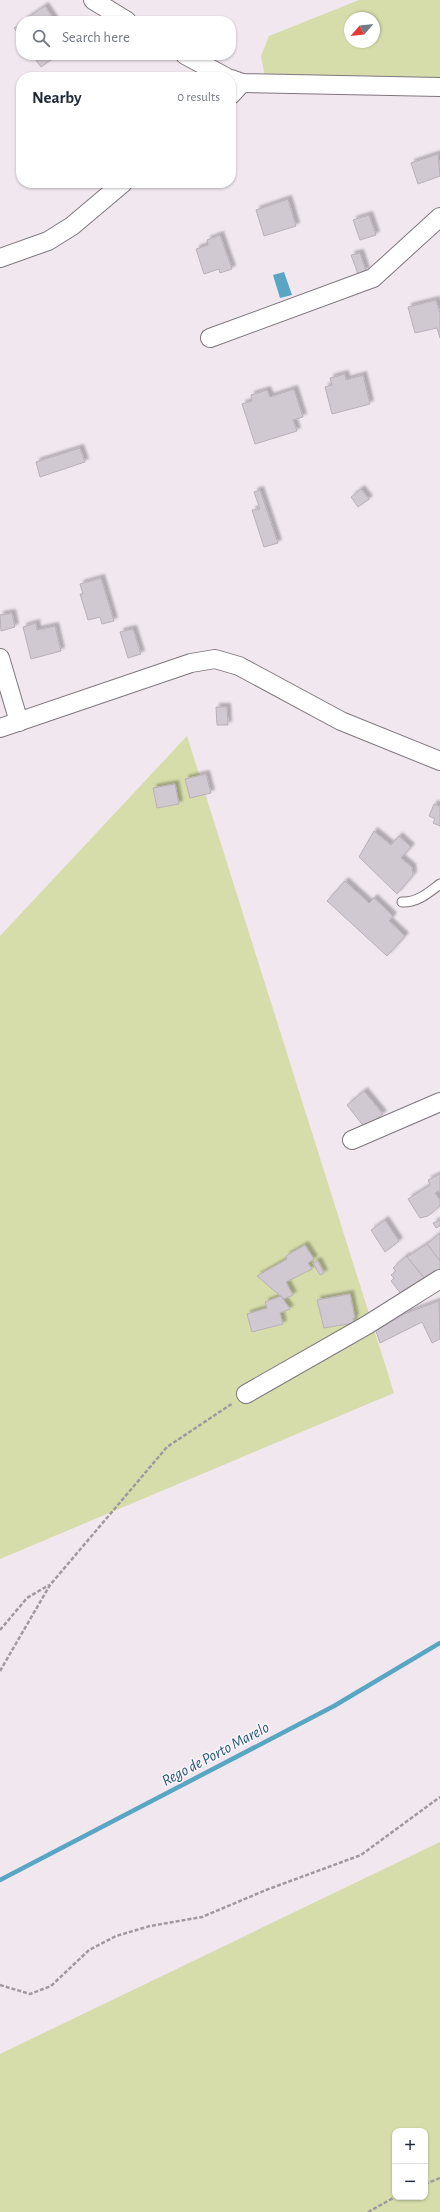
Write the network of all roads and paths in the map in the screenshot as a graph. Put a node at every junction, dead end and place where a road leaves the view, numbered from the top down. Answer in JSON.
{"nodes":[{"id":1,"x":93,"y":0,"type":"edge"},
{"id":2,"x":119,"y":16,"type":"edge"},
{"id":3,"x":193,"y":60,"type":"edge"},
{"id":4,"x":213,"y":72,"type":"edge"},
{"id":5,"x":236,"y":84,"type":"edge"},
{"id":6,"x":440,"y":87,"type":"edge"},
{"id":7,"x":117,"y":188,"type":"edge"},
{"id":8,"x":440,"y":217,"type":"edge"},
{"id":9,"x":0,"y":258,"type":"edge"},
{"id":10,"x":210,"y":338,"type":"dead end"},
{"id":11,"x":0,"y":658,"type":"edge"},
{"id":12,"x":19,"y":722,"type":"junction"},
{"id":13,"x":0,"y":728,"type":"edge"},
{"id":14,"x":440,"y":761,"type":"edge"},
{"id":15,"x":440,"y":884,"type":"edge"},
{"id":16,"x":402,"y":902,"type":"dead end"},
{"id":17,"x":440,"y":1102,"type":"edge"},
{"id":18,"x":352,"y":1140,"type":"dead end"},
{"id":19,"x":440,"y":1279,"type":"edge"},
{"id":20,"x":440,"y":1293,"type":"edge"},
{"id":21,"x":367,"y":1325,"type":"junction"},
{"id":22,"x":246,"y":1394,"type":"joint"},
{"id":23,"x":50,"y":1585,"type":"junction"},
{"id":24,"x":0,"y":1630,"type":"edge"},
{"id":25,"x":0,"y":1672,"type":"edge"},
{"id":26,"x":440,"y":1797,"type":"edge"},
{"id":27,"x":0,"y":1985,"type":"edge"},
{"id":28,"x":440,"y":2178,"type":"edge"},
{"id":29,"x":428,"y":2183,"type":"edge"},
{"id":30,"x":392,"y":2199,"type":"edge"},
{"id":31,"x":368,"y":2212,"type":"edge"}],
"edges":[{"from":1,"to":2,"type":"street"},
{"from":3,"to":4,"type":"street"},
{"from":5,"to":6,"type":"street"},
{"from":7,"to":9,"type":"street"},
{"from":8,"to":10,"type":"street"},
{"from":11,"to":12,"type":"street"},
{"from":12,"to":13,"type":"street"},
{"from":12,"to":14,"type":"street"},
{"from":15,"to":16,"type":"lane"},
{"from":17,"to":18,"type":"street"},
{"from":19,"to":21,"type":"street"},
{"from":20,"to":21,"type":"street"},
{"from":21,"to":22,"type":"street"},
{"from":22,"to":23,"type":"path"},
{"from":23,"to":24,"type":"path"},
{"from":23,"to":25,"type":"path"},
{"from":26,"to":27,"type":"path"},
{"from":28,"to":29,"type":"path"},
{"from":30,"to":31,"type":"path"}]}
